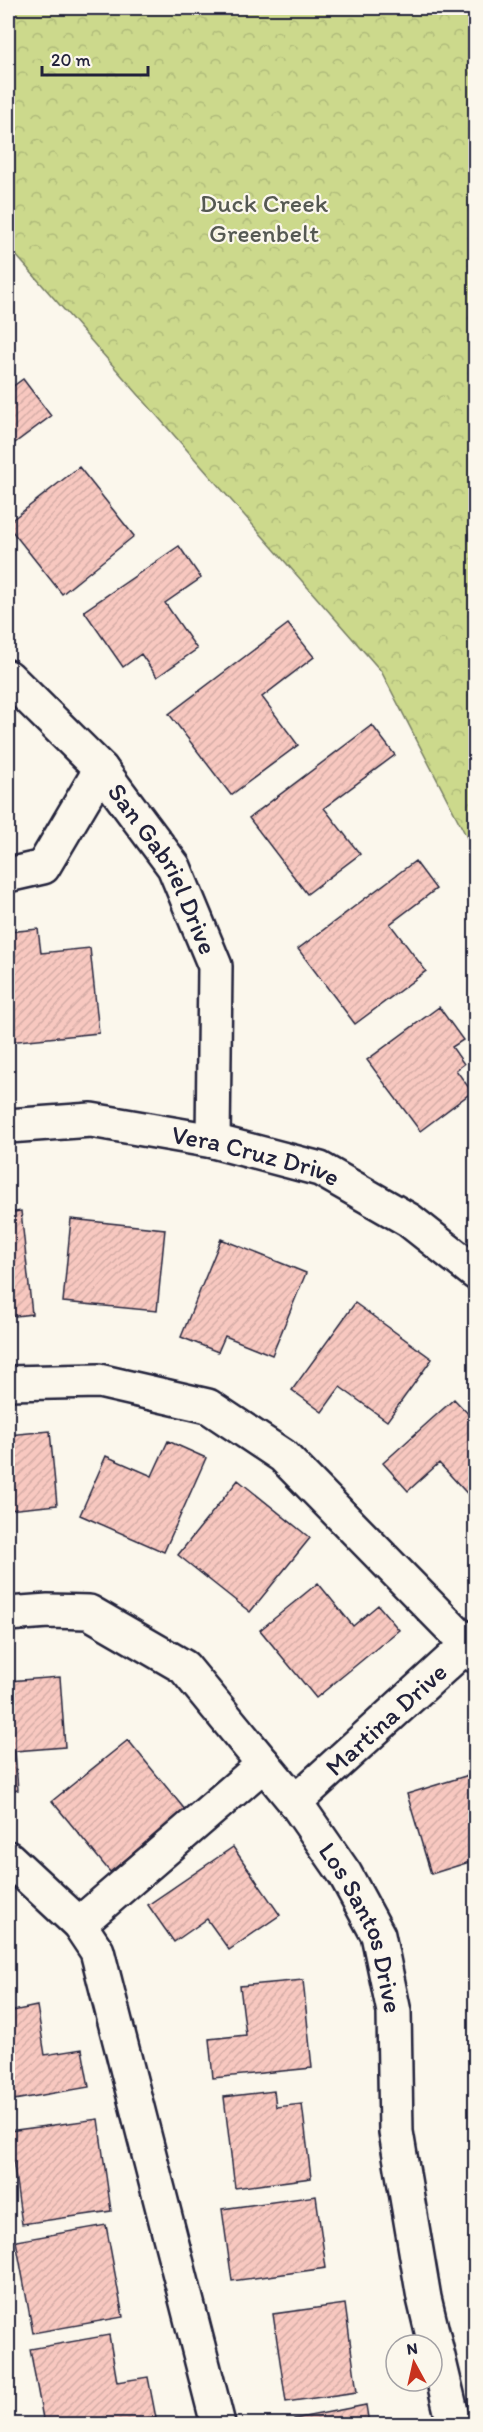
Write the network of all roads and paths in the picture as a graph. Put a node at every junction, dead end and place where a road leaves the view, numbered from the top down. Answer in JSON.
{"nodes":[{"id":1,"x":8,"y":677,"type":"edge"},
{"id":2,"x":101,"y":769,"type":"junction"},
{"id":3,"x":8,"y":875,"type":"edge"},
{"id":4,"x":8,"y":1126,"type":"edge"},
{"id":5,"x":213,"y":1142,"type":"junction"},
{"id":6,"x":476,"y":1273,"type":"edge"},
{"id":7,"x":8,"y":1383,"type":"edge"},
{"id":8,"x":8,"y":1614,"type":"edge"},
{"id":9,"x":473,"y":1646,"type":"edge"},
{"id":10,"x":264,"y":1764,"type":"junction"},
{"id":11,"x":295,"y":1802,"type":"junction"},
{"id":12,"x":8,"y":1858,"type":"edge"},
{"id":13,"x":79,"y":1924,"type":"junction"},
{"id":14,"x":218,"y":2424,"type":"edge"},
{"id":15,"x":454,"y":2424,"type":"edge"}],
"edges":[{"from":1,"to":2,"type":"street","name":"San Gabriel Drive"},
{"from":2,"to":3,"type":"street"},
{"from":2,"to":5,"type":"street","name":"San Gabriel Drive"},
{"from":4,"to":5,"type":"street","name":"Vera Cruz Drive"},
{"from":5,"to":6,"type":"street","name":"Vera Cruz Drive"},
{"from":7,"to":9,"type":"street"},
{"from":8,"to":10,"type":"street","name":"Los Santos Drive"},
{"from":9,"to":11,"type":"street","name":"Martina Drive"},
{"from":10,"to":11,"type":"street","name":"Los Santos Drive"},
{"from":10,"to":13,"type":"street"},
{"from":11,"to":15,"type":"street","name":"Los Santos Drive"},
{"from":12,"to":13,"type":"street"},
{"from":13,"to":14,"type":"street"}]}
